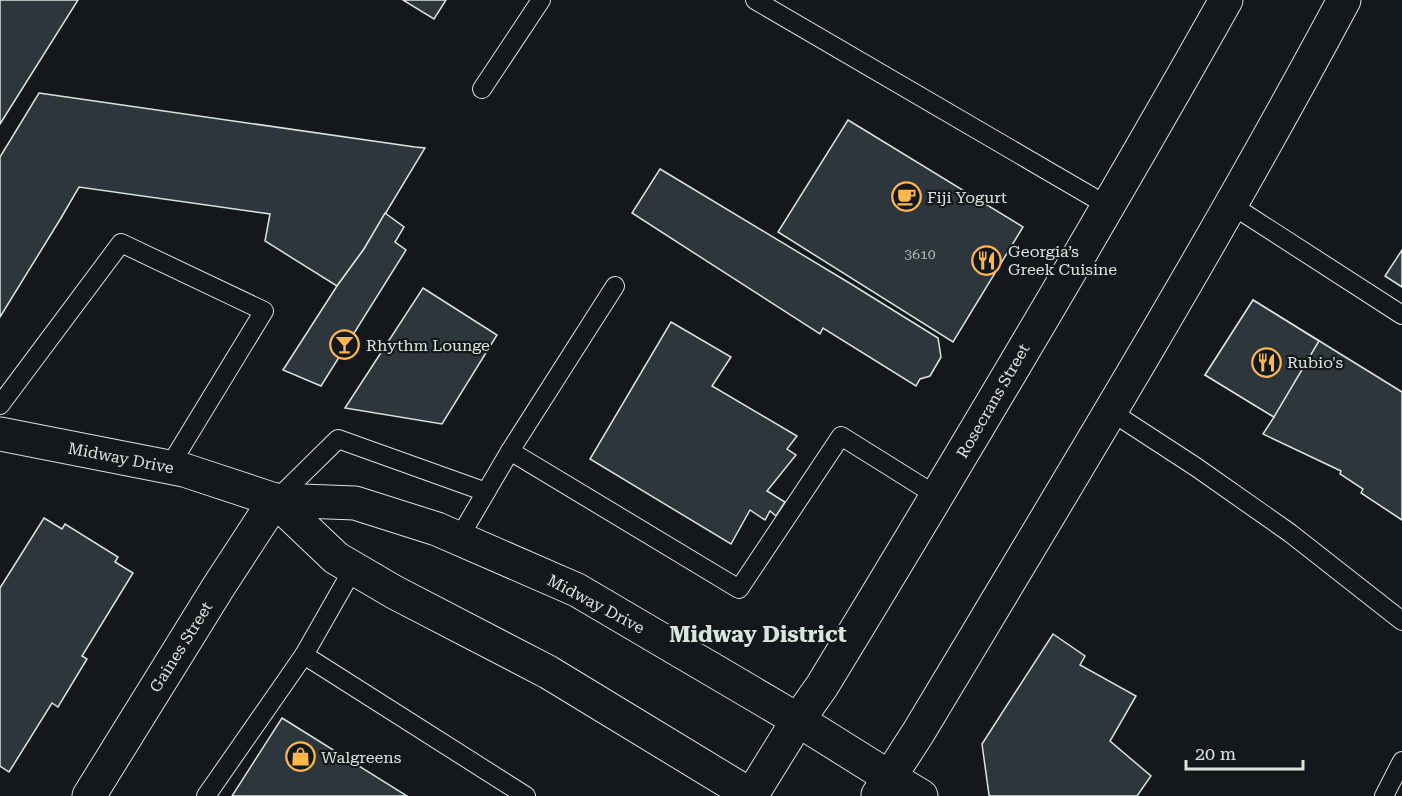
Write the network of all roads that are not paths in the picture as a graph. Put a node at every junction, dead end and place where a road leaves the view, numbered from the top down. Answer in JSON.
{"nodes":[{"id":1,"x":541,"y":0,"type":"edge"},
{"id":2,"x":755,"y":0,"type":"edge"},
{"id":3,"x":1226,"y":0,"type":"edge"},
{"id":4,"x":1344,"y":0,"type":"edge"},
{"id":5,"x":483,"y":89,"type":"dead end"},
{"id":6,"x":1230,"y":204,"type":"junction"},
{"id":7,"x":1108,"y":206,"type":"junction"},
{"id":8,"x":615,"y":286,"type":"dead end"},
{"id":9,"x":1402,"y":315,"type":"edge"},
{"id":10,"x":0,"y":405,"type":"edge"},
{"id":11,"x":1110,"y":411,"type":"junction"},
{"id":12,"x":0,"y":434,"type":"edge"},
{"id":13,"x":510,"y":451,"type":"junction"},
{"id":14,"x":169,"y":467,"type":"junction"},
{"id":15,"x":486,"y":492,"type":"junction"},
{"id":16,"x":937,"y":496,"type":"junction"},
{"id":17,"x":275,"y":500,"type":"junction"},
{"id":18,"x":459,"y":538,"type":"junction"},
{"id":19,"x":353,"y":568,"type":"junction"},
{"id":20,"x":1402,"y":621,"type":"edge"},
{"id":21,"x":304,"y":655,"type":"junction"},
{"id":22,"x":798,"y":720,"type":"junction"},
{"id":23,"x":1402,"y":761,"type":"edge"},
{"id":24,"x":883,"y":787,"type":"edge"},
{"id":25,"x":89,"y":796,"type":"edge"},
{"id":26,"x":206,"y":796,"type":"edge"},
{"id":27,"x":526,"y":796,"type":"edge"},
{"id":28,"x":751,"y":796,"type":"edge"},
{"id":29,"x":921,"y":796,"type":"edge"},
{"id":30,"x":1384,"y":796,"type":"edge"}],
"edges":[{"from":1,"to":5,"type":"lane"},
{"from":2,"to":7,"type":"lane"},
{"from":3,"to":7,"type":"main road","name":"Rosecrans Street"},
{"from":4,"to":6,"type":"main road"},
{"from":6,"to":9,"type":"lane"},
{"from":6,"to":11,"type":"main road"},
{"from":7,"to":16,"type":"main road","name":"Rosecrans Street"},
{"from":8,"to":13,"type":"lane"},
{"from":10,"to":14,"type":"lane"},
{"from":11,"to":20,"type":"lane"},
{"from":11,"to":24,"type":"main road"},
{"from":12,"to":14,"type":"main road","name":"Midway Drive"},
{"from":13,"to":15,"type":"lane"},
{"from":13,"to":16,"type":"lane"},
{"from":14,"to":17,"type":"main road","name":"Midway Drive"},
{"from":15,"to":17,"type":"lane"},
{"from":15,"to":18,"type":"lane"},
{"from":16,"to":22,"type":"main road","name":"Rosecrans Street"},
{"from":17,"to":18,"type":"main road","name":"Midway Drive"},
{"from":17,"to":19,"type":"main road","name":"Midway Drive"},
{"from":17,"to":25,"type":"main road","name":"Gaines Street"},
{"from":18,"to":22,"type":"main road","name":"Midway Drive"},
{"from":19,"to":21,"type":"lane"},
{"from":19,"to":28,"type":"main road","name":"Midway Drive"},
{"from":21,"to":26,"type":"lane"},
{"from":21,"to":27,"type":"lane"},
{"from":22,"to":24,"type":"main road","name":"Midway Drive"},
{"from":22,"to":28,"type":"main road","name":"Rosecrans Street"},
{"from":23,"to":30,"type":"lane"},
{"from":24,"to":29,"type":"main road","name":"Midway Drive"}]}
